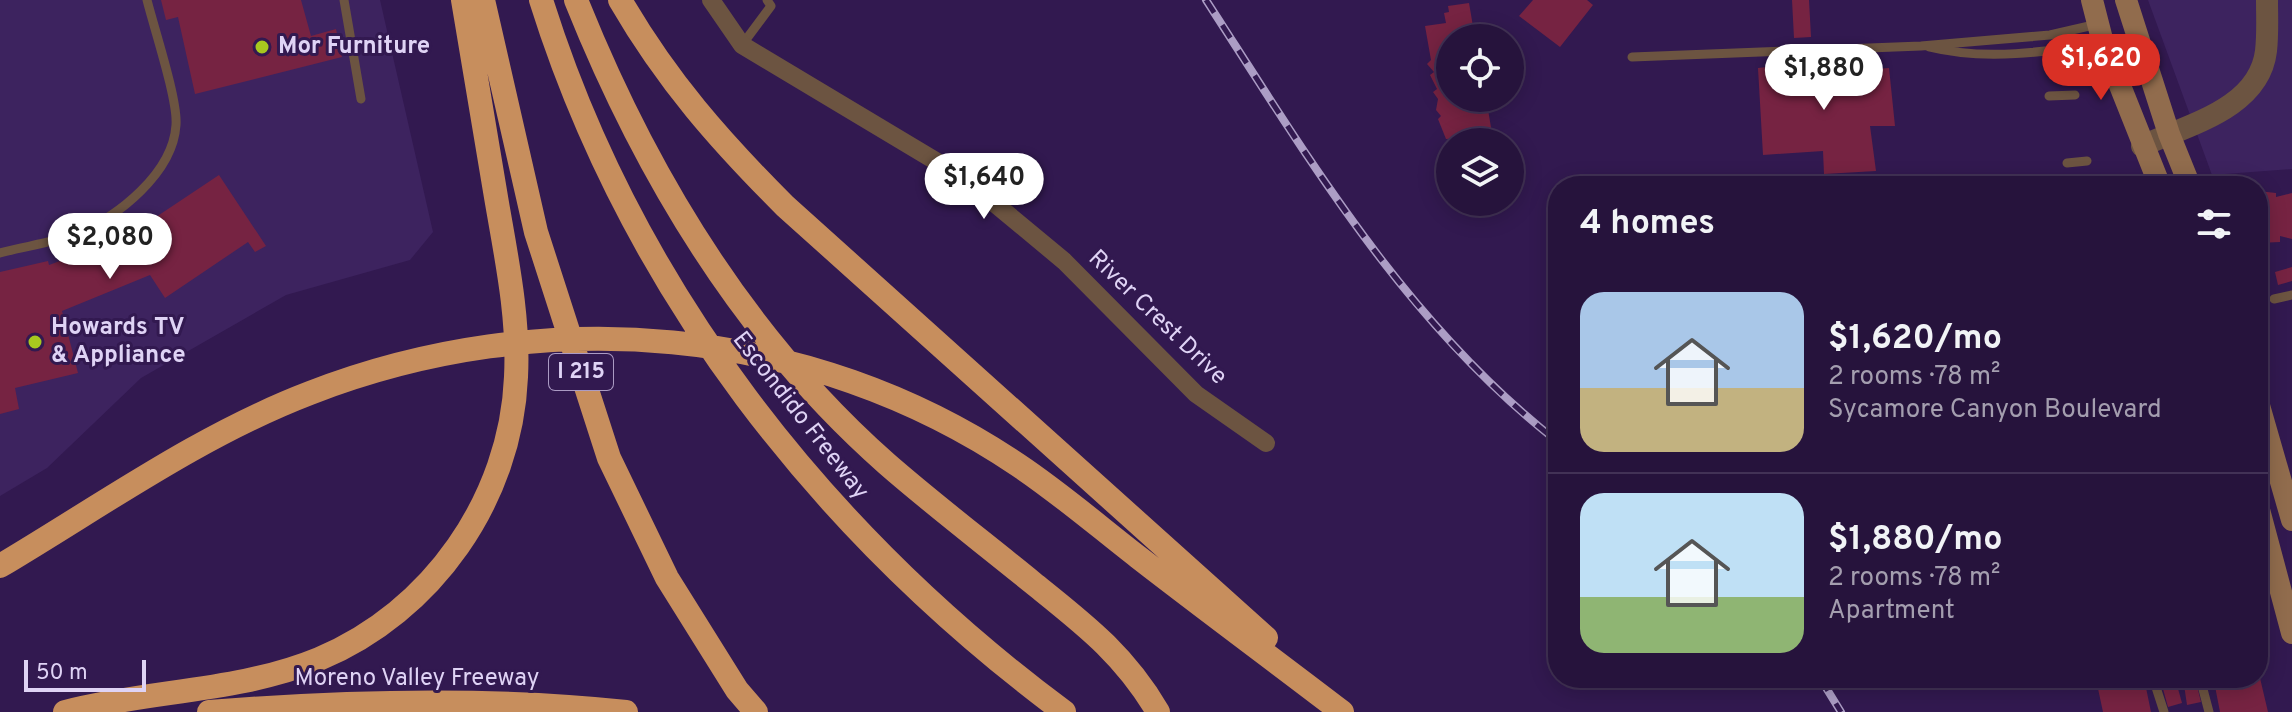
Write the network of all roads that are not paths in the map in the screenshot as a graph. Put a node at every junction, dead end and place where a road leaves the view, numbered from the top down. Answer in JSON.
{"nodes":[{"id":1,"x":147,"y":0,"type":"edge"},
{"id":2,"x":344,"y":0,"type":"edge"},
{"id":3,"x":463,"y":0,"type":"edge"},
{"id":4,"x":483,"y":0,"type":"edge"},
{"id":5,"x":541,"y":0,"type":"edge"},
{"id":6,"x":576,"y":0,"type":"edge"},
{"id":7,"x":620,"y":0,"type":"edge"},
{"id":8,"x":711,"y":0,"type":"edge"},
{"id":9,"x":767,"y":0,"type":"edge"},
{"id":10,"x":2092,"y":0,"type":"edge"},
{"id":11,"x":2126,"y":0,"type":"edge"},
{"id":12,"x":2267,"y":0,"type":"edge"},
{"id":13,"x":2100,"y":33,"type":"junction"},
{"id":14,"x":742,"y":45,"type":"junction"},
{"id":15,"x":1921,"y":46,"type":"junction"},
{"id":16,"x":1632,"y":57,"type":"dead end"},
{"id":17,"x":2075,"y":95,"type":"dead end"},
{"id":18,"x":2049,"y":96,"type":"dead end"},
{"id":19,"x":361,"y":99,"type":"dead end"},
{"id":20,"x":2169,"y":134,"type":"junction"},
{"id":21,"x":2142,"y":146,"type":"junction"},
{"id":22,"x":2087,"y":161,"type":"dead end"},
{"id":23,"x":2067,"y":163,"type":"dead end"},
{"id":24,"x":2156,"y":176,"type":"edge"},
{"id":25,"x":2186,"y":176,"type":"edge"},
{"id":26,"x":0,"y":253,"type":"edge"},
{"id":27,"x":2292,"y":295,"type":"edge"},
{"id":28,"x":2274,"y":299,"type":"dead end"},
{"id":29,"x":1266,"y":443,"type":"dead end"},
{"id":30,"x":2268,"y":480,"type":"edge"},
{"id":31,"x":2271,"y":504,"type":"edge"},
{"id":32,"x":2291,"y":516,"type":"edge"},
{"id":33,"x":0,"y":566,"type":"edge"},
{"id":34,"x":2292,"y":633,"type":"edge"},
{"id":35,"x":2156,"y":688,"type":"edge"},
{"id":36,"x":2203,"y":688,"type":"edge"},
{"id":37,"x":1154,"y":705,"type":"edge"},
{"id":38,"x":65,"y":712,"type":"edge"},
{"id":39,"x":209,"y":712,"type":"edge"},
{"id":40,"x":626,"y":712,"type":"edge"},
{"id":41,"x":756,"y":712,"type":"edge"},
{"id":42,"x":1064,"y":712,"type":"edge"},
{"id":43,"x":1345,"y":712,"type":"edge"},
{"id":44,"x":2164,"y":712,"type":"edge"},
{"id":45,"x":2209,"y":712,"type":"edge"}],
"edges":[{"from":1,"to":26,"type":"lane"},
{"from":2,"to":19,"type":"lane"},
{"from":3,"to":38,"type":"highway"},
{"from":4,"to":41,"type":"highway","number":"I 215"},
{"from":5,"to":42,"type":"highway","name":"Escondido Freeway"},
{"from":6,"to":37,"type":"highway"},
{"from":7,"to":43,"type":"highway"},
{"from":8,"to":14,"type":"street","name":"River Crest Drive"},
{"from":9,"to":14,"type":"lane"},
{"from":10,"to":13,"type":"main road"},
{"from":11,"to":20,"type":"main road"},
{"from":12,"to":20,"type":"street"},
{"from":13,"to":15,"type":"lane"},
{"from":13,"to":15,"type":"lane"},
{"from":13,"to":21,"type":"main road"},
{"from":14,"to":29,"type":"street","name":"River Crest Drive"},
{"from":15,"to":16,"type":"lane"},
{"from":17,"to":18,"type":"lane"},
{"from":20,"to":21,"type":"street"},
{"from":20,"to":25,"type":"main road"},
{"from":21,"to":24,"type":"main road"},
{"from":22,"to":23,"type":"lane"},
{"from":27,"to":28,"type":"lane"},
{"from":30,"to":31,"type":"main road"},
{"from":31,"to":32,"type":"main road"},
{"from":31,"to":34,"type":"main road"},
{"from":33,"to":43,"type":"highway"},
{"from":35,"to":44,"type":"lane"},
{"from":36,"to":45,"type":"lane"},
{"from":39,"to":40,"type":"highway","name":"Moreno Valley Freeway"}]}
